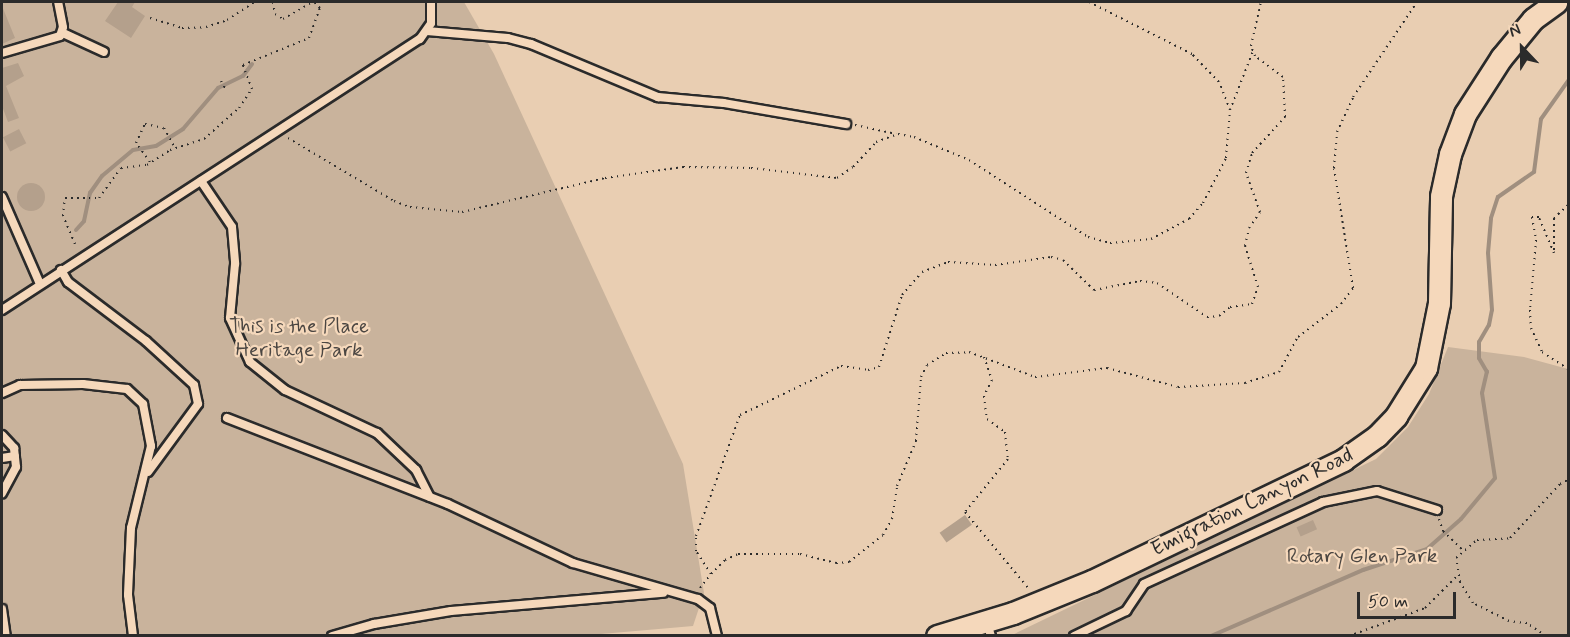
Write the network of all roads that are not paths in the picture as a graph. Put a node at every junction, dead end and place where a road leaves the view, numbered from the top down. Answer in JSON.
{"nodes":[{"id":1,"x":58,"y":2,"type":"edge"},
{"id":2,"x":431,"y":2,"type":"edge"},
{"id":3,"x":1556,"y":2,"type":"edge"},
{"id":4,"x":427,"y":31,"type":"junction"},
{"id":5,"x":63,"y":33,"type":"junction"},
{"id":6,"x":104,"y":52,"type":"dead end"},
{"id":7,"x":2,"y":53,"type":"edge"},
{"id":8,"x":846,"y":124,"type":"road end"},
{"id":9,"x":201,"y":181,"type":"junction"},
{"id":10,"x":2,"y":197,"type":"edge"},
{"id":11,"x":61,"y":270,"type":"junction"},
{"id":12,"x":40,"y":284,"type":"junction"},
{"id":13,"x":2,"y":310,"type":"edge"},
{"id":14,"x":2,"y":393,"type":"edge"},
{"id":15,"x":226,"y":418,"type":"dead end"},
{"id":16,"x":2,"y":435,"type":"edge"},
{"id":17,"x":15,"y":456,"type":"junction"},
{"id":18,"x":2,"y":458,"type":"edge"},
{"id":19,"x":146,"y":474,"type":"junction"},
{"id":20,"x":2,"y":493,"type":"edge"},
{"id":21,"x":429,"y":496,"type":"junction"},
{"id":22,"x":1437,"y":510,"type":"dead end"},
{"id":23,"x":673,"y":592,"type":"junction"},
{"id":24,"x":2,"y":609,"type":"edge"},
{"id":25,"x":989,"y":629,"type":"edge"},
{"id":26,"x":6,"y":636,"type":"edge"},
{"id":27,"x":133,"y":636,"type":"edge"},
{"id":28,"x":332,"y":636,"type":"edge"},
{"id":29,"x":717,"y":636,"type":"edge"},
{"id":30,"x":937,"y":636,"type":"edge"},
{"id":31,"x":1074,"y":636,"type":"edge"}],
"edges":[{"from":1,"to":5,"type":"lane"},
{"from":2,"to":4,"type":"lane"},
{"from":3,"to":25,"type":"main road","name":"Emigration Canyon Road"},
{"from":4,"to":8,"type":"lane"},
{"from":4,"to":9,"type":"lane"},
{"from":5,"to":6,"type":"lane"},
{"from":5,"to":7,"type":"lane"},
{"from":9,"to":11,"type":"lane"},
{"from":9,"to":21,"type":"lane"},
{"from":10,"to":12,"type":"lane"},
{"from":11,"to":12,"type":"lane"},
{"from":11,"to":19,"type":"lane"},
{"from":12,"to":13,"type":"lane"},
{"from":14,"to":19,"type":"lane"},
{"from":15,"to":21,"type":"lane"},
{"from":16,"to":17,"type":"lane"},
{"from":17,"to":18,"type":"lane"},
{"from":17,"to":20,"type":"lane"},
{"from":19,"to":27,"type":"lane"},
{"from":21,"to":23,"type":"lane"},
{"from":22,"to":31,"type":"lane"},
{"from":23,"to":28,"type":"lane"},
{"from":23,"to":29,"type":"lane"},
{"from":24,"to":26,"type":"lane"},
{"from":25,"to":30,"type":"main road","name":"Emigration Canyon Road"}]}
